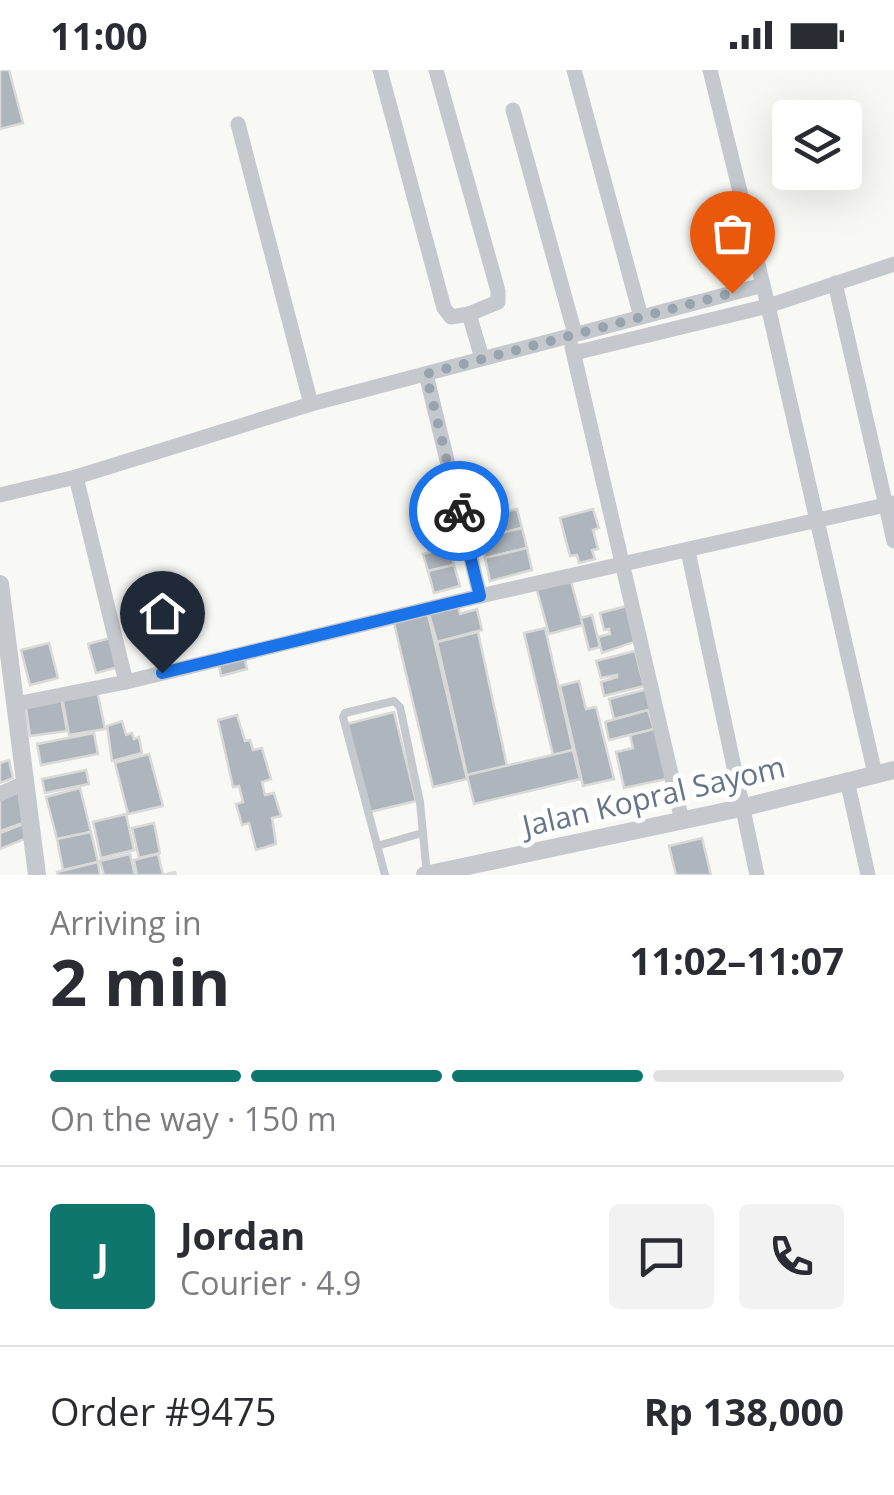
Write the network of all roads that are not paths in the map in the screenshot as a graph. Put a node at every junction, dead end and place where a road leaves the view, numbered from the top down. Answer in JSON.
{"nodes":[{"id":1,"x":380,"y":70,"type":"edge"},
{"id":2,"x":436,"y":70,"type":"edge"},
{"id":3,"x":574,"y":70,"type":"edge"},
{"id":4,"x":710,"y":70,"type":"edge"},
{"id":5,"x":513,"y":110,"type":"dead end"},
{"id":6,"x":238,"y":124,"type":"dead end"},
{"id":7,"x":894,"y":264,"type":"edge"},
{"id":8,"x":835,"y":283,"type":"junction"},
{"id":9,"x":763,"y":286,"type":"junction"},
{"id":10,"x":768,"y":306,"type":"junction"},
{"id":11,"x":469,"y":314,"type":"junction"},
{"id":12,"x":641,"y":317,"type":"junction"},
{"id":13,"x":572,"y":335,"type":"junction"},
{"id":14,"x":574,"y":353,"type":"junction"},
{"id":15,"x":482,"y":358,"type":"junction"},
{"id":16,"x":426,"y":374,"type":"junction"},
{"id":17,"x":310,"y":404,"type":"junction"},
{"id":18,"x":76,"y":477,"type":"junction"},
{"id":19,"x":0,"y":495,"type":"edge"},
{"id":20,"x":890,"y":504,"type":"edge"},
{"id":21,"x":816,"y":522,"type":"junction"},
{"id":22,"x":894,"y":541,"type":"edge"},
{"id":23,"x":688,"y":551,"type":"junction"},
{"id":24,"x":624,"y":566,"type":"junction"},
{"id":25,"x":0,"y":584,"type":"edge"},
{"id":26,"x":480,"y":596,"type":"junction"},
{"id":27,"x":126,"y":682,"type":"junction"},
{"id":28,"x":16,"y":704,"type":"junction"},
{"id":29,"x":884,"y":772,"type":"edge"},
{"id":30,"x":847,"y":780,"type":"junction"},
{"id":31,"x":26,"y":782,"type":"junction"},
{"id":32,"x":0,"y":794,"type":"edge"},
{"id":33,"x":741,"y":808,"type":"junction"},
{"id":34,"x":682,"y":821,"type":"junction"},
{"id":35,"x":422,"y":833,"type":"junction"},
{"id":36,"x":377,"y":846,"type":"junction"},
{"id":37,"x":38,"y":875,"type":"edge"},
{"id":38,"x":385,"y":875,"type":"edge"},
{"id":39,"x":429,"y":875,"type":"edge"},
{"id":40,"x":757,"y":875,"type":"edge"},
{"id":41,"x":868,"y":875,"type":"edge"}],
"edges":[{"from":1,"to":11,"type":"street"},
{"from":2,"to":11,"type":"street"},
{"from":3,"to":12,"type":"street"},
{"from":4,"to":9,"type":"street"},
{"from":5,"to":13,"type":"street"},
{"from":6,"to":17,"type":"street"},
{"from":7,"to":8,"type":"street"},
{"from":8,"to":10,"type":"street"},
{"from":8,"to":20,"type":"street"},
{"from":9,"to":10,"type":"street"},
{"from":9,"to":12,"type":"street"},
{"from":10,"to":14,"type":"street"},
{"from":10,"to":21,"type":"street"},
{"from":11,"to":15,"type":"street"},
{"from":12,"to":13,"type":"street"},
{"from":13,"to":14,"type":"street"},
{"from":13,"to":15,"type":"street"},
{"from":14,"to":24,"type":"street"},
{"from":15,"to":16,"type":"street"},
{"from":16,"to":17,"type":"street"},
{"from":16,"to":26,"type":"street"},
{"from":17,"to":18,"type":"street"},
{"from":18,"to":19,"type":"street"},
{"from":18,"to":27,"type":"street"},
{"from":20,"to":21,"type":"street"},
{"from":20,"to":22,"type":"street"},
{"from":21,"to":23,"type":"street"},
{"from":21,"to":29,"type":"street"},
{"from":23,"to":24,"type":"street"},
{"from":23,"to":33,"type":"street"},
{"from":24,"to":26,"type":"street"},
{"from":24,"to":34,"type":"street"},
{"from":25,"to":28,"type":"street"},
{"from":26,"to":27,"type":"street"},
{"from":27,"to":28,"type":"street"},
{"from":28,"to":31,"type":"street"},
{"from":29,"to":30,"type":"street","name":"Jalan Kopral Sayom"},
{"from":30,"to":33,"type":"street","name":"Jalan Kopral Sayom"},
{"from":30,"to":41,"type":"street"},
{"from":31,"to":32,"type":"street"},
{"from":31,"to":37,"type":"street"},
{"from":33,"to":34,"type":"street","name":"Jalan Kopral Sayom"},
{"from":33,"to":40,"type":"street"},
{"from":34,"to":39,"type":"street","name":"Jalan Kopral Sayom"},
{"from":35,"to":36,"type":"lane"},
{"from":35,"to":36,"type":"lane"},
{"from":35,"to":39,"type":"lane"},
{"from":36,"to":38,"type":"lane"}]}
